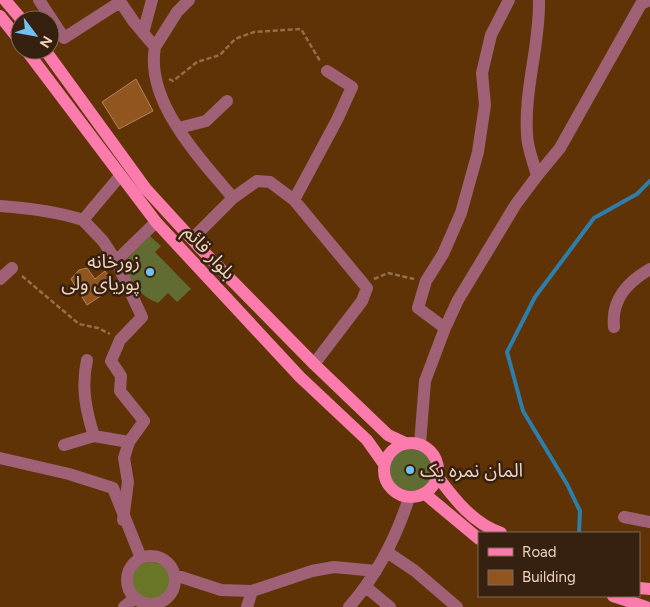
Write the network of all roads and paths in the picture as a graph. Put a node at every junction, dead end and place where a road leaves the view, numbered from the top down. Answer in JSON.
{"nodes":[{"id":1,"x":6,"y":0,"type":"edge"},
{"id":2,"x":39,"y":0,"type":"edge"},
{"id":3,"x":152,"y":0,"type":"edge"},
{"id":4,"x":189,"y":0,"type":"edge"},
{"id":5,"x":509,"y":0,"type":"edge"},
{"id":6,"x":539,"y":0,"type":"edge"},
{"id":7,"x":650,"y":0,"type":"edge"},
{"id":8,"x":120,"y":1,"type":"edge"},
{"id":9,"x":14,"y":10,"type":"edge"},
{"id":10,"x":0,"y":16,"type":"edge"},
{"id":11,"x":10,"y":28,"type":"edge"},
{"id":12,"x":143,"y":33,"type":"junction"},
{"id":13,"x":155,"y":47,"type":"junction"},
{"id":14,"x":34,"y":60,"type":"edge"},
{"id":15,"x":52,"y":60,"type":"edge"},
{"id":16,"x":327,"y":70,"type":"joint"},
{"id":17,"x":154,"y":73,"type":"junction"},
{"id":18,"x":227,"y":101,"type":"dead end"},
{"id":19,"x":179,"y":128,"type":"junction"},
{"id":20,"x":537,"y":176,"type":"junction"},
{"id":21,"x":128,"y":179,"type":"junction"},
{"id":22,"x":233,"y":198,"type":"junction"},
{"id":23,"x":294,"y":200,"type":"junction"},
{"id":24,"x":0,"y":206,"type":"edge"},
{"id":25,"x":83,"y":220,"type":"junction"},
{"id":26,"x":156,"y":222,"type":"junction"},
{"id":27,"x":192,"y":240,"type":"junction"},
{"id":28,"x":116,"y":261,"type":"junction"},
{"id":29,"x":12,"y":268,"type":"joint"},
{"id":30,"x":650,"y":270,"type":"edge"},
{"id":31,"x":0,"y":279,"type":"edge"},
{"id":32,"x":426,"y":281,"type":"junction"},
{"id":33,"x":367,"y":288,"type":"junction"},
{"id":34,"x":614,"y":327,"type":"dead end"},
{"id":35,"x":445,"y":328,"type":"junction"},
{"id":36,"x":123,"y":336,"type":"junction"},
{"id":37,"x":87,"y":360,"type":"dead end"},
{"id":38,"x":314,"y":364,"type":"junction"},
{"id":39,"x":94,"y":436,"type":"junction"},
{"id":40,"x":128,"y":442,"type":"junction"},
{"id":41,"x":405,"y":443,"type":"junction"},
{"id":42,"x":420,"y":444,"type":"junction"},
{"id":43,"x":64,"y":446,"type":"dead end"},
{"id":44,"x":0,"y":458,"type":"edge"},
{"id":45,"x":384,"y":464,"type":"junction"},
{"id":46,"x":438,"y":477,"type":"junction"},
{"id":47,"x":425,"y":494,"type":"junction"},
{"id":48,"x":409,"y":498,"type":"junction"},
{"id":49,"x":624,"y":517,"type":"dead end"},
{"id":50,"x":123,"y":520,"type":"junction"},
{"id":51,"x":650,"y":522,"type":"edge"},
{"id":52,"x":498,"y":532,"type":"edge"},
{"id":53,"x":478,"y":538,"type":"edge"},
{"id":54,"x":387,"y":552,"type":"junction"},
{"id":55,"x":141,"y":558,"type":"junction"},
{"id":56,"x":376,"y":571,"type":"junction"},
{"id":57,"x":175,"y":575,"type":"junction"},
{"id":58,"x":366,"y":587,"type":"junction"},
{"id":59,"x":252,"y":591,"type":"junction"},
{"id":60,"x":615,"y":597,"type":"edge"},
{"id":61,"x":135,"y":598,"type":"junction"},
{"id":62,"x":124,"y":607,"type":"edge"},
{"id":63,"x":247,"y":607,"type":"edge"},
{"id":64,"x":349,"y":607,"type":"edge"},
{"id":65,"x":390,"y":607,"type":"edge"},
{"id":66,"x":457,"y":607,"type":"edge"},
{"id":67,"x":646,"y":607,"type":"edge"}],
"edges":[{"from":1,"to":9,"type":"main road"},
{"from":2,"to":8,"type":"street"},
{"from":3,"to":12,"type":"street"},
{"from":4,"to":13,"type":"street"},
{"from":5,"to":32,"type":"street"},
{"from":6,"to":20,"type":"street"},
{"from":7,"to":20,"type":"street"},
{"from":8,"to":12,"type":"street"},
{"from":10,"to":11,"type":"main road"},
{"from":12,"to":13,"type":"street"},
{"from":13,"to":17,"type":"street"},
{"from":14,"to":21,"type":"main road","name":"بلوار قائم"},
{"from":15,"to":21,"type":"main road","name":"بلوار قائم"},
{"from":16,"to":17,"type":"path"},
{"from":16,"to":23,"type":"street"},
{"from":17,"to":19,"type":"street"},
{"from":18,"to":19,"type":"street"},
{"from":19,"to":22,"type":"street"},
{"from":20,"to":35,"type":"street"},
{"from":21,"to":25,"type":"street"},
{"from":21,"to":26,"type":"main road","name":"بلوار قائم"},
{"from":21,"to":27,"type":"main road","name":"بلوار قائم"},
{"from":22,"to":23,"type":"street"},
{"from":22,"to":27,"type":"street"},
{"from":23,"to":33,"type":"street"},
{"from":24,"to":25,"type":"street"},
{"from":25,"to":28,"type":"street"},
{"from":26,"to":28,"type":"street"},
{"from":26,"to":45,"type":"main road","name":"بلوار قائم"},
{"from":27,"to":38,"type":"main road","name":"بلوار قائم"},
{"from":28,"to":36,"type":"street"},
{"from":29,"to":31,"type":"street"},
{"from":29,"to":36,"type":"path"},
{"from":30,"to":34,"type":"street"},
{"from":32,"to":33,"type":"path"},
{"from":32,"to":35,"type":"street"},
{"from":33,"to":38,"type":"street"},
{"from":35,"to":42,"type":"street"},
{"from":36,"to":40,"type":"street"},
{"from":37,"to":39,"type":"street"},
{"from":38,"to":41,"type":"main road","name":"بلوار قائم"},
{"from":39,"to":40,"type":"street"},
{"from":39,"to":43,"type":"street"},
{"from":40,"to":50,"type":"street"},
{"from":41,"to":42,"type":"main road"},
{"from":41,"to":45,"type":"main road"},
{"from":42,"to":46,"type":"main road"},
{"from":44,"to":50,"type":"street"},
{"from":45,"to":48,"type":"main road"},
{"from":46,"to":47,"type":"main road"},
{"from":46,"to":52,"type":"main road"},
{"from":47,"to":48,"type":"main road"},
{"from":47,"to":53,"type":"main road"},
{"from":48,"to":54,"type":"street"},
{"from":49,"to":51,"type":"street"},
{"from":50,"to":55,"type":"street"},
{"from":54,"to":56,"type":"street"},
{"from":54,"to":66,"type":"street"},
{"from":55,"to":57,"type":"street"},
{"from":55,"to":61,"type":"street"},
{"from":56,"to":58,"type":"street"},
{"from":56,"to":59,"type":"street"},
{"from":57,"to":59,"type":"street"},
{"from":57,"to":61,"type":"street"},
{"from":58,"to":64,"type":"street"},
{"from":58,"to":65,"type":"street"},
{"from":59,"to":63,"type":"street"},
{"from":60,"to":67,"type":"main road"},
{"from":61,"to":62,"type":"street"}]}
